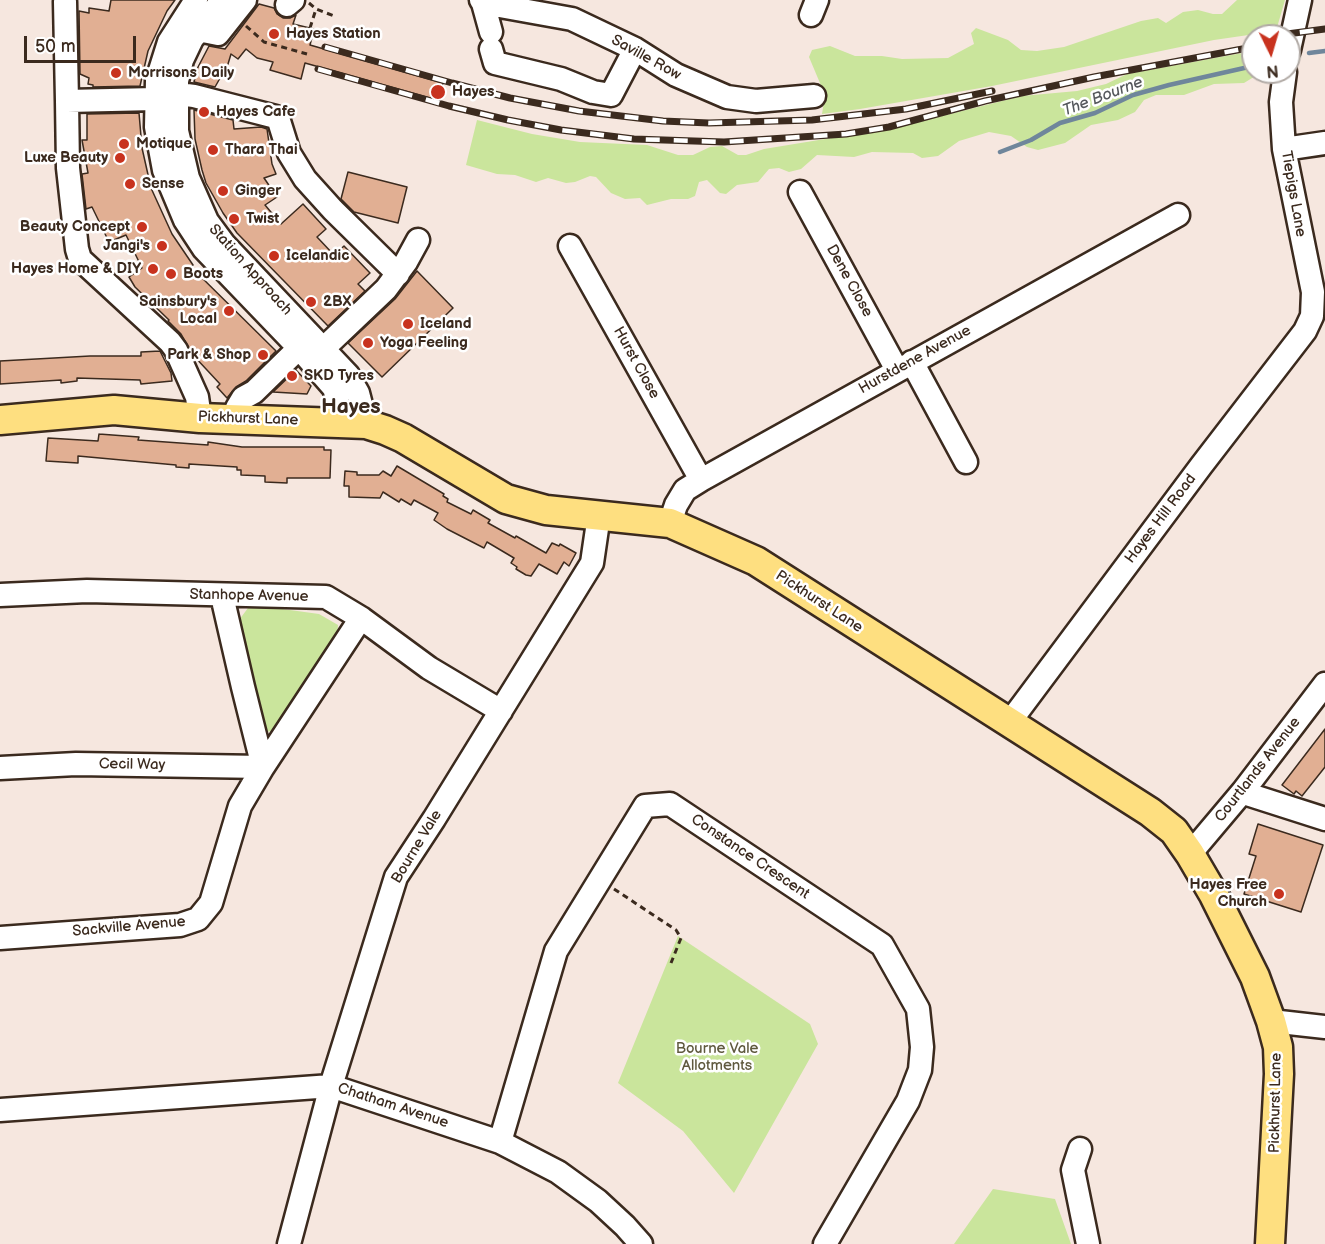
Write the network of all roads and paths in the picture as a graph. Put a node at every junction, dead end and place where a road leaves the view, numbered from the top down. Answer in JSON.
{"nodes":[{"id":1,"x":196,"y":0,"type":"edge"},
{"id":2,"x":1300,"y":0,"type":"edge"},
{"id":3,"x":482,"y":1,"type":"edge"},
{"id":4,"x":65,"y":2,"type":"edge"},
{"id":5,"x":295,"y":2,"type":"edge"},
{"id":6,"x":233,"y":5,"type":"edge"},
{"id":7,"x":316,"y":9,"type":"junction"},
{"id":8,"x":334,"y":16,"type":"dead end"},
{"id":9,"x":1295,"y":24,"type":"edge"},
{"id":10,"x":310,"y":28,"type":"dead end"},
{"id":11,"x":635,"y":49,"type":"junction"},
{"id":12,"x":307,"y":54,"type":"dead end"},
{"id":13,"x":1283,"y":84,"type":"edge"},
{"id":14,"x":814,"y":96,"type":"dead end"},
{"id":15,"x":162,"y":100,"type":"junction"},
{"id":16,"x":67,"y":101,"type":"junction"},
{"id":17,"x":1325,"y":143,"type":"edge"},
{"id":18,"x":1284,"y":149,"type":"junction"},
{"id":19,"x":800,"y":192,"type":"dead end"},
{"id":20,"x":1178,"y":215,"type":"dead end"},
{"id":21,"x":418,"y":240,"type":"dead end"},
{"id":22,"x":570,"y":246,"type":"dead end"},
{"id":23,"x":398,"y":274,"type":"junction"},
{"id":24,"x":1318,"y":315,"type":"edge"},
{"id":25,"x":299,"y":348,"type":"junction"},
{"id":26,"x":324,"y":348,"type":"junction"},
{"id":27,"x":905,"y":366,"type":"junction"},
{"id":28,"x":200,"y":418,"type":"junction"},
{"id":29,"x":0,"y":420,"type":"edge"},
{"id":30,"x":237,"y":420,"type":"junction"},
{"id":31,"x":352,"y":423,"type":"junction"},
{"id":32,"x":966,"y":462,"type":"dead end"},
{"id":33,"x":701,"y":480,"type":"junction"},
{"id":34,"x":599,"y":515,"type":"junction"},
{"id":35,"x":670,"y":523,"type":"junction"},
{"id":36,"x":0,"y":595,"type":"edge"},
{"id":37,"x":222,"y":596,"type":"junction"},
{"id":38,"x":361,"y":618,"type":"junction"},
{"id":39,"x":1325,"y":684,"type":"edge"},
{"id":40,"x":501,"y":711,"type":"junction"},
{"id":41,"x":1009,"y":723,"type":"junction"},
{"id":42,"x":263,"y":767,"type":"junction"},
{"id":43,"x":0,"y":768,"type":"edge"},
{"id":44,"x":1244,"y":790,"type":"junction"},
{"id":45,"x":1325,"y":819,"type":"edge"},
{"id":46,"x":1190,"y":854,"type":"junction"},
{"id":47,"x":600,"y":879,"type":"junction"},
{"id":48,"x":0,"y":938,"type":"edge"},
{"id":49,"x":671,"y":963,"type":"dead end"},
{"id":50,"x":1271,"y":1021,"type":"junction"},
{"id":51,"x":1325,"y":1027,"type":"edge"},
{"id":52,"x":331,"y":1086,"type":"junction"},
{"id":53,"x":0,"y":1110,"type":"edge"},
{"id":54,"x":500,"y":1142,"type":"junction"},
{"id":55,"x":1080,"y":1149,"type":"dead end"},
{"id":56,"x":289,"y":1244,"type":"edge"},
{"id":57,"x":641,"y":1244,"type":"edge"},
{"id":58,"x":825,"y":1244,"type":"edge"},
{"id":59,"x":1088,"y":1244,"type":"edge"},
{"id":60,"x":1270,"y":1244,"type":"edge"}],
"edges":[{"from":1,"to":15,"type":"street","name":"Station Approach"},
{"from":2,"to":9,"type":"street"},
{"from":3,"to":11,"type":"street","name":"Saville Row"},
{"from":3,"to":11,"type":"street"},
{"from":4,"to":16,"type":"street"},
{"from":5,"to":7,"type":"path"},
{"from":6,"to":12,"type":"path"},
{"from":6,"to":15,"type":"street","name":"Station Approach"},
{"from":7,"to":8,"type":"path"},
{"from":7,"to":10,"type":"path"},
{"from":11,"to":14,"type":"street","name":"Saville Row"},
{"from":13,"to":18,"type":"street","name":"Tiepigs Lane"},
{"from":15,"to":16,"type":"street"},
{"from":15,"to":23,"type":"street"},
{"from":15,"to":25,"type":"street","name":"Station Approach"},
{"from":15,"to":26,"type":"street","name":"Station Approach"},
{"from":16,"to":28,"type":"street"},
{"from":17,"to":18,"type":"street"},
{"from":18,"to":24,"type":"street","name":"Tiepigs Lane"},
{"from":19,"to":27,"type":"street","name":"Dene Close"},
{"from":20,"to":27,"type":"street","name":"Hurstdene Avenue"},
{"from":21,"to":23,"type":"street"},
{"from":22,"to":33,"type":"street","name":"Hurst Close"},
{"from":23,"to":26,"type":"street"},
{"from":24,"to":41,"type":"street","name":"Hayes Hill Road"},
{"from":25,"to":26,"type":"street"},
{"from":25,"to":30,"type":"street"},
{"from":25,"to":31,"type":"street","name":"Station Approach"},
{"from":26,"to":31,"type":"street","name":"Station Approach"},
{"from":27,"to":32,"type":"street","name":"Dene Close"},
{"from":27,"to":33,"type":"street","name":"Hurstdene Avenue"},
{"from":28,"to":29,"type":"main road","name":"Pickhurst Lane"},
{"from":28,"to":30,"type":"main road","name":"Pickhurst Lane"},
{"from":30,"to":31,"type":"main road","name":"Pickhurst Lane"},
{"from":31,"to":34,"type":"main road","name":"Pickhurst Lane"},
{"from":33,"to":35,"type":"street","name":"Hurstdene Avenue"},
{"from":34,"to":35,"type":"main road","name":"Pickhurst Lane"},
{"from":34,"to":40,"type":"street","name":"Bourne Vale"},
{"from":35,"to":41,"type":"main road","name":"Pickhurst Lane"},
{"from":36,"to":37,"type":"street","name":"Stanhope Avenue"},
{"from":37,"to":38,"type":"street","name":"Stanhope Avenue"},
{"from":37,"to":42,"type":"street"},
{"from":38,"to":40,"type":"street","name":"Stanhope Avenue"},
{"from":38,"to":42,"type":"street","name":"Sackville Avenue"},
{"from":39,"to":44,"type":"street","name":"Courtlands Avenue"},
{"from":40,"to":52,"type":"street","name":"Bourne Vale"},
{"from":41,"to":46,"type":"main road","name":"Pickhurst Lane"},
{"from":42,"to":43,"type":"street","name":"Cecil Way"},
{"from":42,"to":48,"type":"street","name":"Sackville Avenue"},
{"from":44,"to":45,"type":"street"},
{"from":44,"to":46,"type":"street","name":"Courtlands Avenue"},
{"from":46,"to":50,"type":"main road","name":"Pickhurst Lane"},
{"from":47,"to":49,"type":"path"},
{"from":47,"to":54,"type":"street","name":"Constance Crescent"},
{"from":47,"to":58,"type":"street","name":"Constance Crescent"},
{"from":50,"to":51,"type":"street"},
{"from":50,"to":60,"type":"main road","name":"Pickhurst Lane"},
{"from":52,"to":53,"type":"street","name":"Chatham Avenue"},
{"from":52,"to":54,"type":"street","name":"Chatham Avenue"},
{"from":52,"to":56,"type":"street","name":"Bourne Vale"},
{"from":54,"to":57,"type":"street","name":"Chatham Avenue"},
{"from":55,"to":59,"type":"street"}]}
